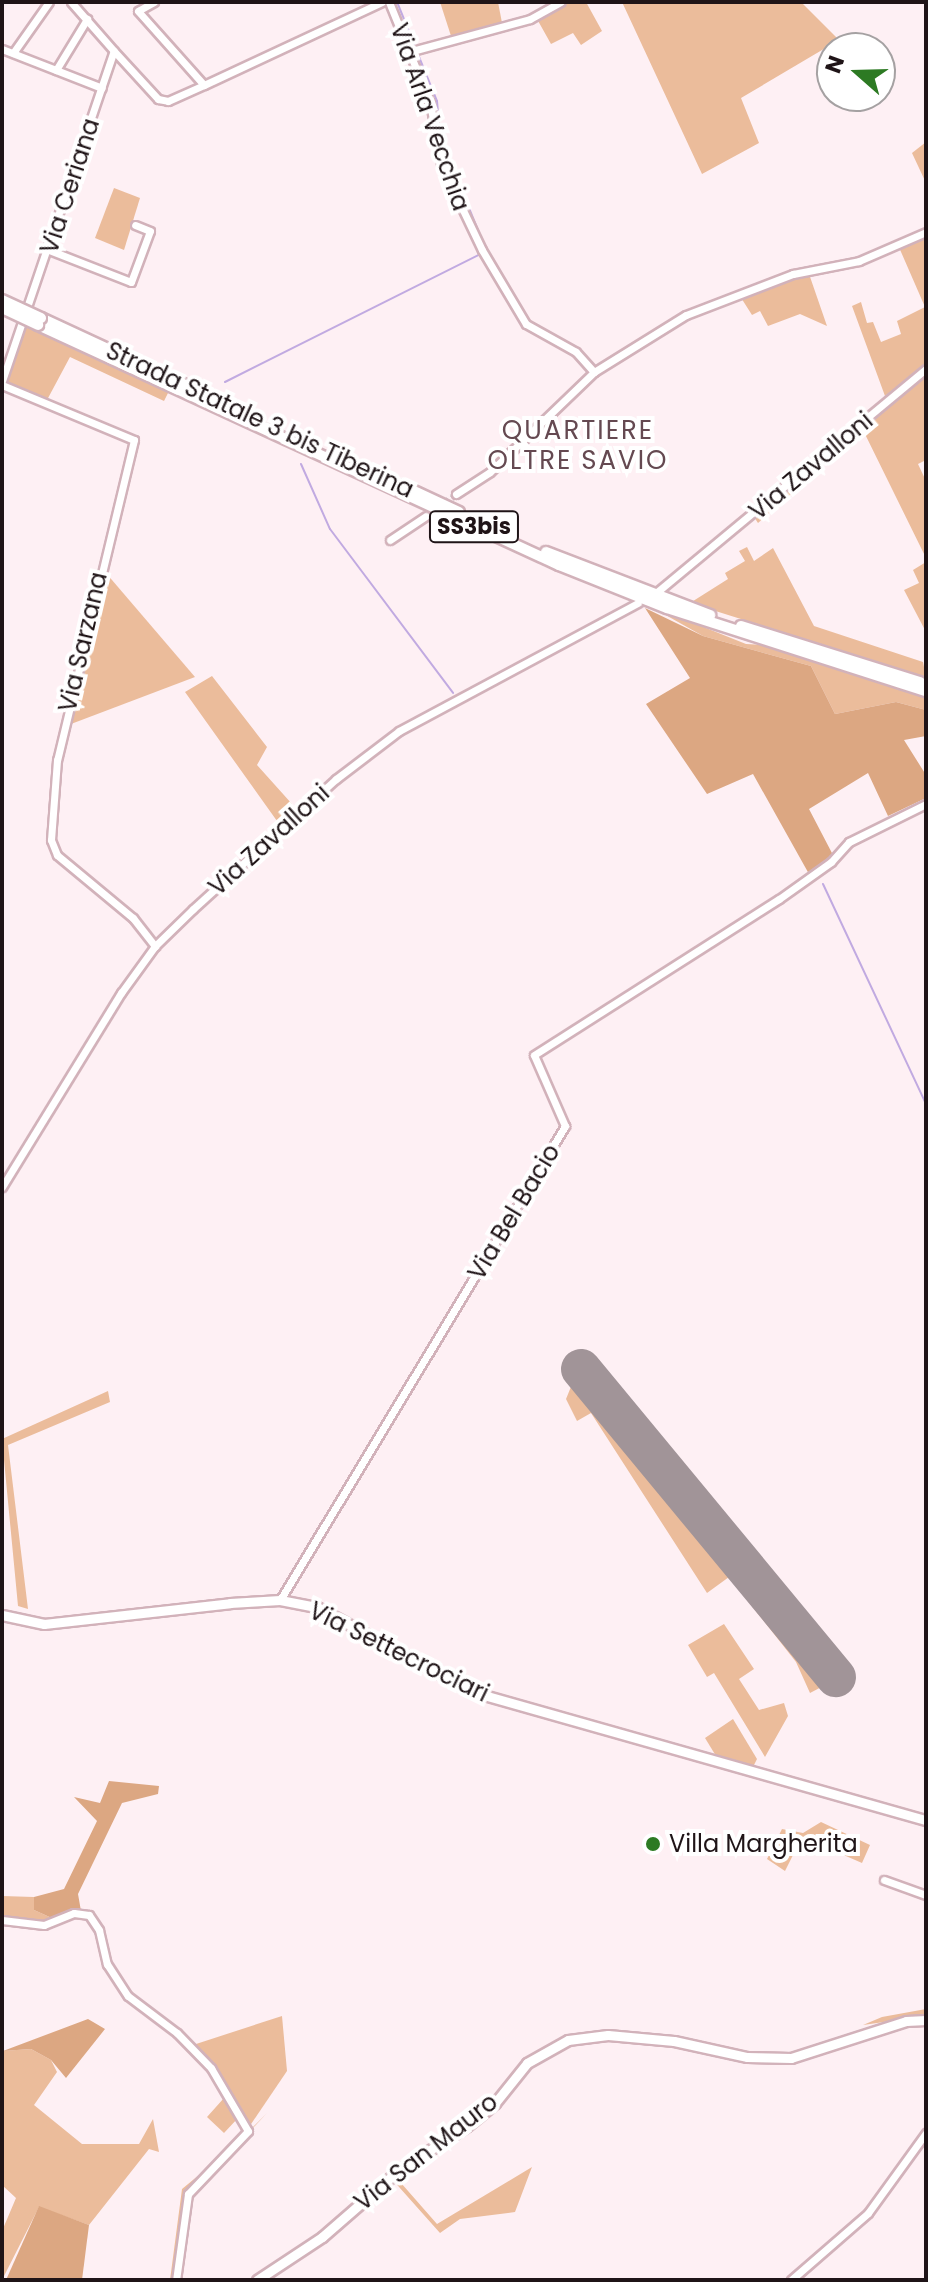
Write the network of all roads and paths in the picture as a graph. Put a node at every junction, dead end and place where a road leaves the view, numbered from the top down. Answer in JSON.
{"nodes":[{"id":1,"x":49,"y":2,"type":"edge"},
{"id":2,"x":71,"y":2,"type":"edge"},
{"id":3,"x":154,"y":2,"type":"edge"},
{"id":4,"x":382,"y":2,"type":"edge"},
{"id":5,"x":389,"y":2,"type":"edge"},
{"id":6,"x":561,"y":2,"type":"edge"},
{"id":7,"x":87,"y":19,"type":"junction"},
{"id":8,"x":2,"y":49,"type":"edge"},
{"id":9,"x":416,"y":50,"type":"junction"},
{"id":10,"x":114,"y":51,"type":"junction"},
{"id":11,"x":13,"y":53,"type":"junction"},
{"id":12,"x":56,"y":70,"type":"junction"},
{"id":13,"x":204,"y":85,"type":"junction"},
{"id":14,"x":102,"y":88,"type":"junction"},
{"id":15,"x":135,"y":225,"type":"dead end"},
{"id":16,"x":926,"y":232,"type":"edge"},
{"id":17,"x":49,"y":250,"type":"junction"},
{"id":18,"x":2,"y":300,"type":"edge"},
{"id":19,"x":2,"y":308,"type":"edge"},
{"id":20,"x":40,"y":322,"type":"junction"},
{"id":21,"x":926,"y":369,"type":"edge"},
{"id":22,"x":594,"y":372,"type":"junction"},
{"id":23,"x":2,"y":383,"type":"edge"},
{"id":24,"x":456,"y":494,"type":"tunnel mouth"},
{"id":25,"x":426,"y":516,"type":"tunnel mouth"},
{"id":26,"x":390,"y":540,"type":"dead end"},
{"id":27,"x":657,"y":592,"type":"dead end"},
{"id":28,"x":638,"y":603,"type":"dead end"},
{"id":29,"x":926,"y":683,"type":"edge"},
{"id":30,"x":926,"y":691,"type":"edge"},
{"id":31,"x":926,"y":804,"type":"edge"},
{"id":32,"x":155,"y":946,"type":"junction"},
{"id":33,"x":2,"y":1187,"type":"edge"},
{"id":34,"x":280,"y":1600,"type":"junction"},
{"id":35,"x":2,"y":1615,"type":"edge"},
{"id":36,"x":926,"y":1820,"type":"edge"},
{"id":37,"x":884,"y":1880,"type":"dead end"},
{"id":38,"x":926,"y":1895,"type":"edge"},
{"id":39,"x":2,"y":1920,"type":"edge"},
{"id":40,"x":926,"y":2020,"type":"edge"},
{"id":41,"x":926,"y":2133,"type":"edge"},
{"id":42,"x":176,"y":2280,"type":"edge"},
{"id":43,"x":257,"y":2280,"type":"edge"},
{"id":44,"x":791,"y":2280,"type":"edge"}],
"edges":[{"from":1,"to":11,"type":"street"},
{"from":2,"to":7,"type":"street"},
{"from":3,"to":13,"type":"street"},
{"from":4,"to":13,"type":"street"},
{"from":5,"to":9,"type":"street","name":"Via Arla Vecchia"},
{"from":6,"to":9,"type":"street"},
{"from":7,"to":10,"type":"street"},
{"from":7,"to":12,"type":"street"},
{"from":8,"to":11,"type":"street"},
{"from":9,"to":22,"type":"street","name":"Via Arla Vecchia"},
{"from":10,"to":13,"type":"street"},
{"from":10,"to":14,"type":"street","name":"Via Ceriana"},
{"from":11,"to":12,"type":"street"},
{"from":12,"to":14,"type":"street"},
{"from":14,"to":17,"type":"street","name":"Via Ceriana"},
{"from":15,"to":17,"type":"street"},
{"from":16,"to":22,"type":"street"},
{"from":17,"to":23,"type":"street","name":"Via Ceriana"},
{"from":18,"to":20,"type":"highway","name":"Strada Statale 3 bis Tiberina","number":"SS3bis","bridge":true},
{"from":19,"to":20,"type":"highway","name":"Strada Statale 3 bis Tiberina","number":"SS3bis","bridge":true},
{"from":20,"to":29,"type":"highway","name":"Strada Statale 3 bis Tiberina","number":"SS3bis"},
{"from":20,"to":30,"type":"highway","name":"Strada Statale 3 bis Tiberina","number":"SS3bis"},
{"from":21,"to":27,"type":"street","name":"Via Zavalloni"},
{"from":22,"to":24,"type":"street"},
{"from":23,"to":32,"type":"street","name":"Via Sarzana"},
{"from":25,"to":26,"type":"street"},
{"from":28,"to":32,"type":"street","name":"Via Zavalloni"},
{"from":31,"to":34,"type":"street","name":"Via Bel Bacio"},
{"from":32,"to":33,"type":"street","name":"Via Zavalloni"},
{"from":34,"to":35,"type":"main road","name":"Via Settecrociari"},
{"from":34,"to":36,"type":"main road","name":"Via Settecrociari"},
{"from":37,"to":38,"type":"street"},
{"from":39,"to":42,"type":"street"},
{"from":40,"to":43,"type":"main road","name":"Via San Mauro"},
{"from":41,"to":44,"type":"street"}]}
